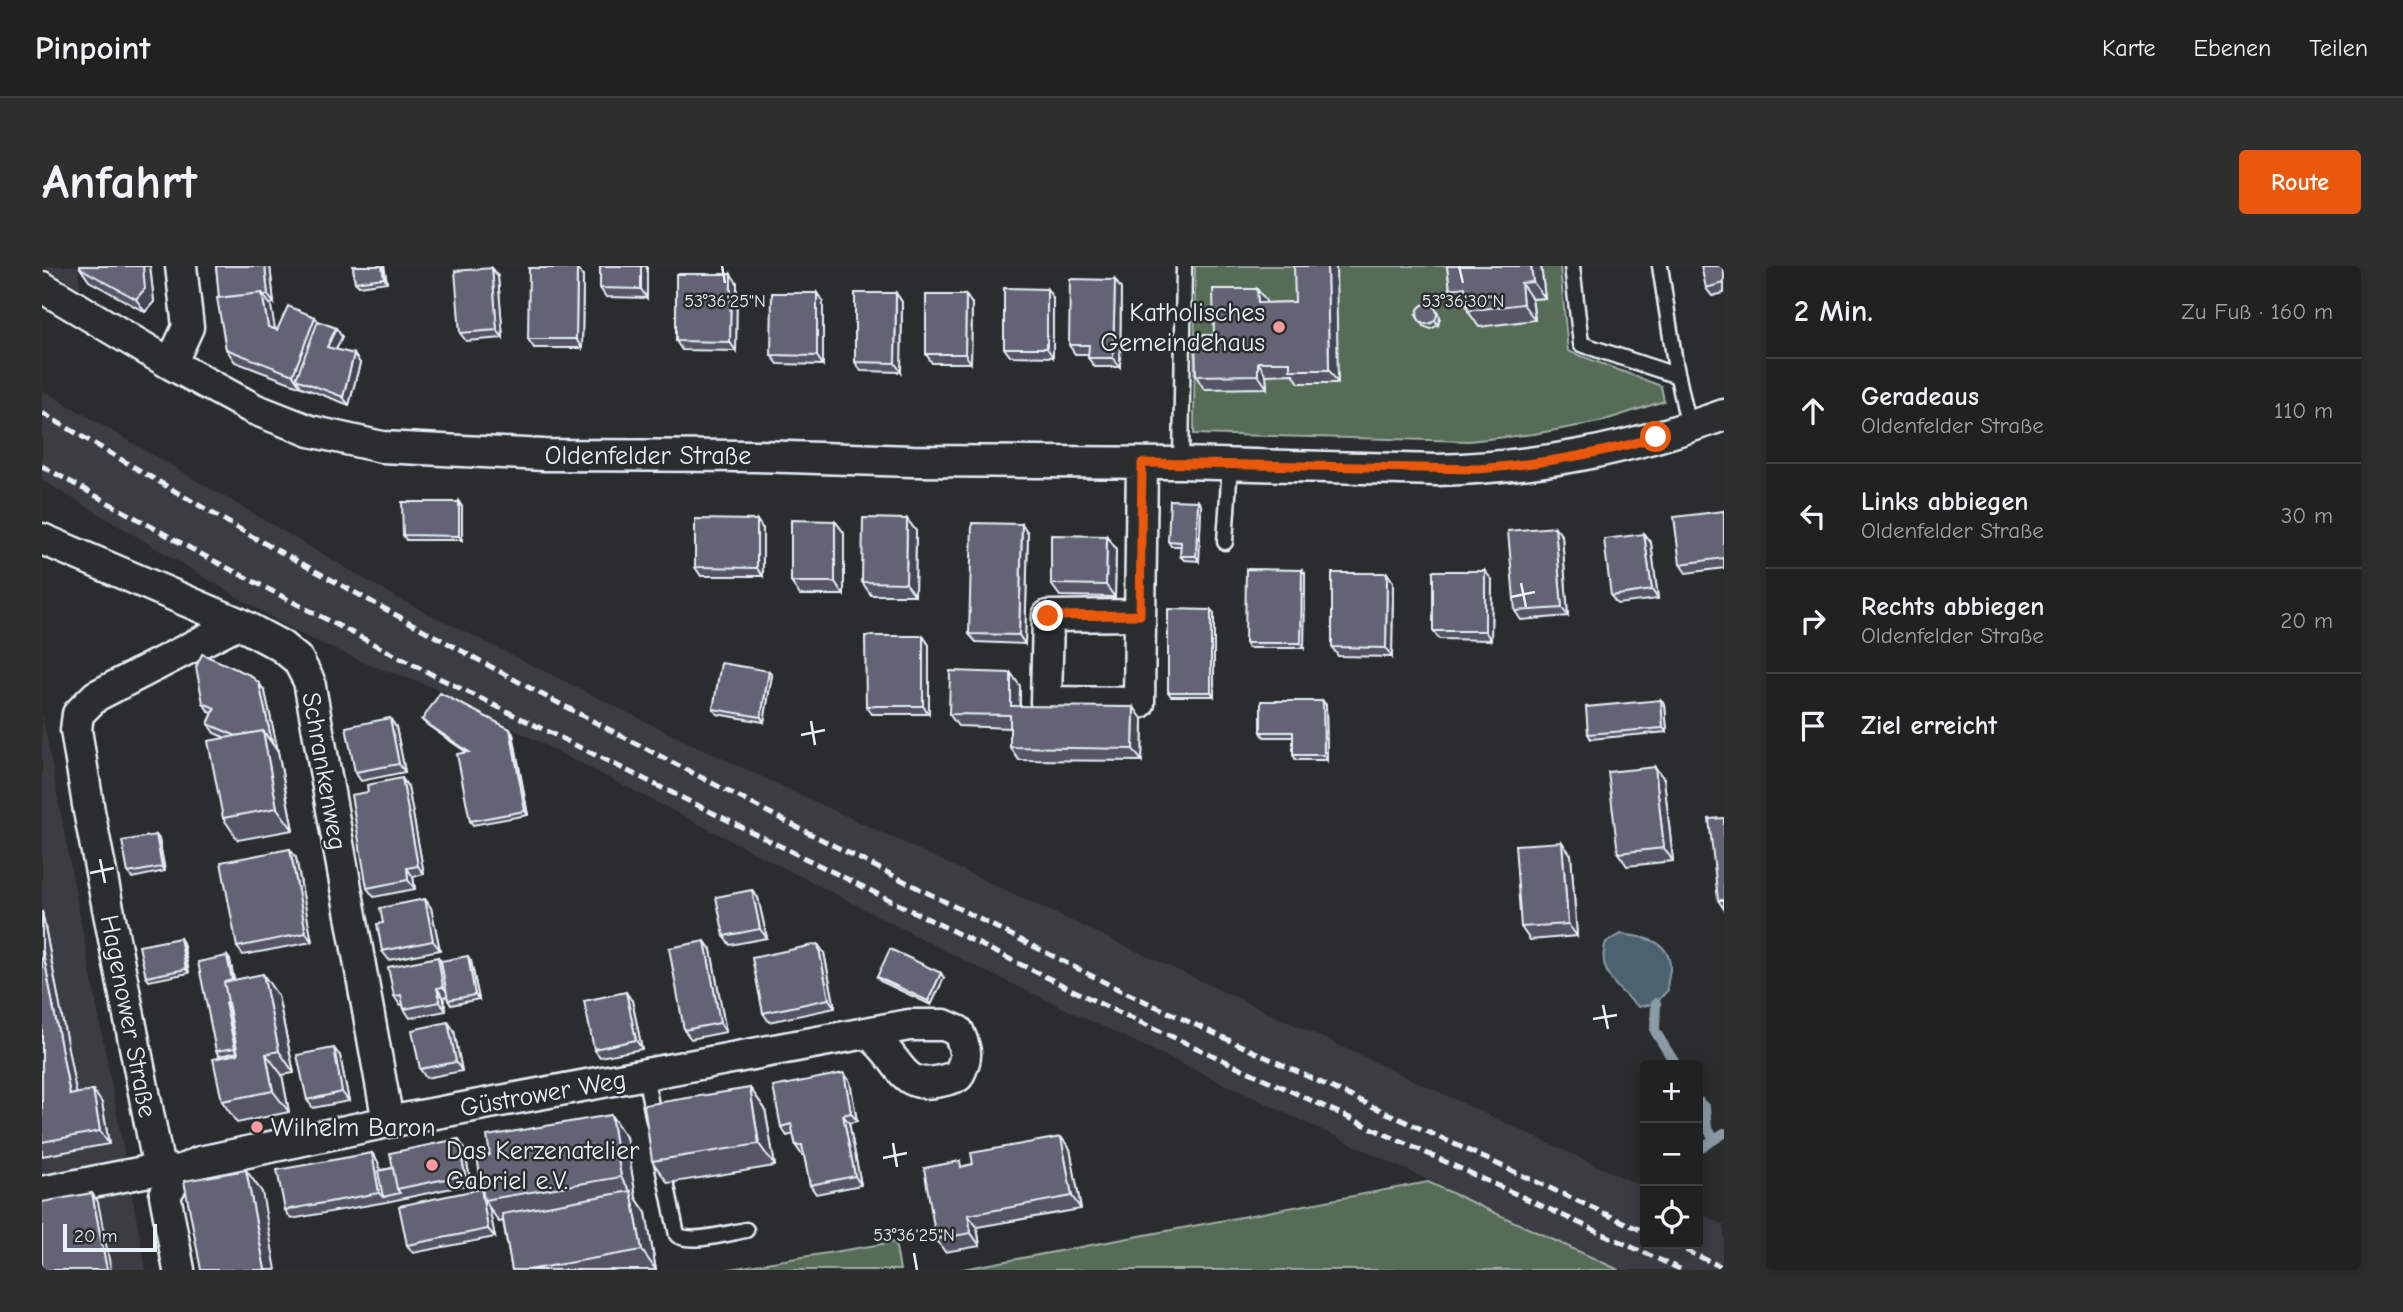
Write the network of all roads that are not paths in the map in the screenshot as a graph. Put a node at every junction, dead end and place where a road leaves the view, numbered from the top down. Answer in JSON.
{"nodes":[{"id":1,"x":181,"y":266,"type":"edge"},
{"id":2,"x":1184,"y":266,"type":"edge"},
{"id":3,"x":1572,"y":266,"type":"edge"},
{"id":4,"x":1660,"y":266,"type":"edge"},
{"id":5,"x":42,"y":287,"type":"edge"},
{"id":6,"x":172,"y":364,"type":"junction"},
{"id":7,"x":1678,"y":376,"type":"junction"},
{"id":8,"x":1724,"y":415,"type":"edge"},
{"id":9,"x":1689,"y":428,"type":"junction"},
{"id":10,"x":1142,"y":463,"type":"junction"},
{"id":11,"x":1181,"y":463,"type":"junction"},
{"id":12,"x":1230,"y":464,"type":"junction"},
{"id":13,"x":42,"y":539,"type":"edge"},
{"id":14,"x":1225,"y":542,"type":"dead end"},
{"id":15,"x":1140,"y":615,"type":"dead end"},
{"id":16,"x":238,"y":623,"type":"junction"},
{"id":17,"x":868,"y":1033,"type":"dead end"},
{"id":18,"x":645,"y":1074,"type":"junction"},
{"id":19,"x":388,"y":1122,"type":"junction"},
{"id":20,"x":169,"y":1170,"type":"junction"},
{"id":21,"x":42,"y":1192,"type":"edge"},
{"id":22,"x":746,"y":1230,"type":"dead end"},
{"id":23,"x":178,"y":1270,"type":"edge"}],
"edges":[{"from":1,"to":6,"type":"street"},
{"from":2,"to":11,"type":"lane"},
{"from":3,"to":7,"type":"lane"},
{"from":4,"to":7,"type":"lane"},
{"from":5,"to":6,"type":"street","name":"Oldenfelder Straße"},
{"from":6,"to":10,"type":"street","name":"Oldenfelder Straße"},
{"from":7,"to":9,"type":"lane"},
{"from":8,"to":9,"type":"street","name":"Oldenfelder Straße"},
{"from":9,"to":12,"type":"street","name":"Oldenfelder Straße"},
{"from":10,"to":11,"type":"street","name":"Oldenfelder Straße"},
{"from":10,"to":15,"type":"street"},
{"from":11,"to":12,"type":"street","name":"Oldenfelder Straße"},
{"from":12,"to":14,"type":"lane"},
{"from":13,"to":16,"type":"street","name":"Schrankenweg"},
{"from":16,"to":19,"type":"street","name":"Schrankenweg"},
{"from":16,"to":20,"type":"street","name":"Hagenower Straße"},
{"from":17,"to":18,"type":"street","name":"Güstrower Weg"},
{"from":18,"to":19,"type":"street","name":"Güstrower Weg"},
{"from":18,"to":22,"type":"lane"},
{"from":19,"to":20,"type":"street","name":"Güstrower Weg"},
{"from":20,"to":21,"type":"street","name":"Güstrower Weg"},
{"from":20,"to":23,"type":"street"}]}
